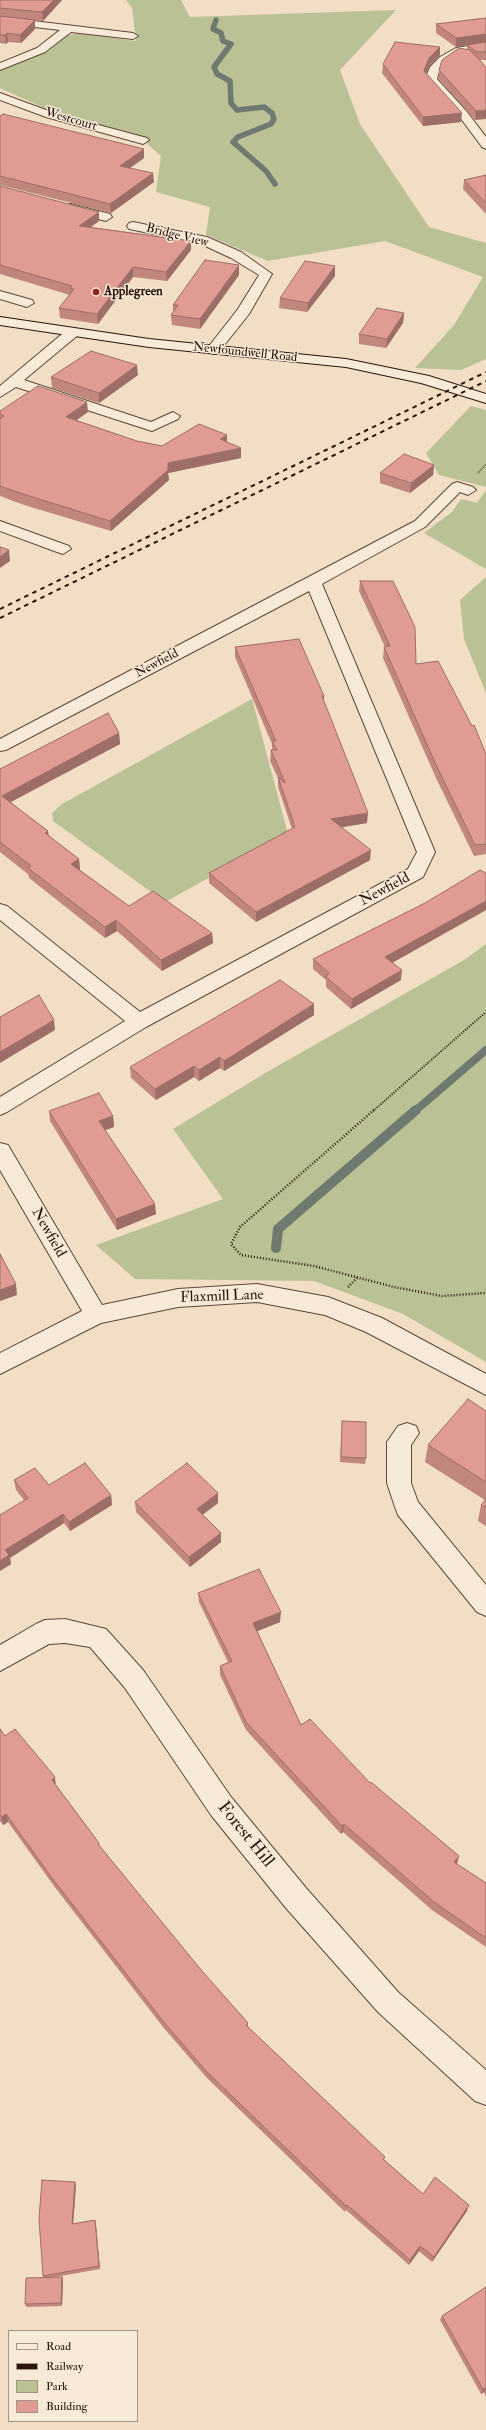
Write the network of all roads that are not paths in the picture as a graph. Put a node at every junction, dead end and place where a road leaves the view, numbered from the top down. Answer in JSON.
{"nodes":[{"id":1,"x":0,"y":20,"type":"edge"},
{"id":2,"x":68,"y":29,"type":"junction"},
{"id":3,"x":133,"y":36,"type":"dead end"},
{"id":4,"x":486,"y":46,"type":"edge"},
{"id":5,"x":0,"y":67,"type":"edge"},
{"id":6,"x":0,"y":96,"type":"edge"},
{"id":7,"x":143,"y":140,"type":"dead end"},
{"id":8,"x":486,"y":145,"type":"edge"},
{"id":9,"x":59,"y":205,"type":"edge"},
{"id":10,"x":106,"y":217,"type":"edge"},
{"id":11,"x":133,"y":226,"type":"dead end"},
{"id":12,"x":0,"y":295,"type":"edge"},
{"id":13,"x":27,"y":303,"type":"dead end"},
{"id":14,"x":0,"y":321,"type":"edge"},
{"id":15,"x":73,"y":332,"type":"junction"},
{"id":16,"x":213,"y":350,"type":"junction"},
{"id":17,"x":15,"y":382,"type":"junction"},
{"id":18,"x":0,"y":394,"type":"edge"},
{"id":19,"x":486,"y":399,"type":"edge"},
{"id":20,"x":173,"y":416,"type":"dead end"},
{"id":21,"x":468,"y":490,"type":"dead end"},
{"id":22,"x":0,"y":526,"type":"edge"},
{"id":23,"x":63,"y":549,"type":"dead end"},
{"id":24,"x":313,"y":582,"type":"junction"},
{"id":25,"x":0,"y":746,"type":"edge"},
{"id":26,"x":0,"y":911,"type":"edge"},
{"id":27,"x":139,"y":1022,"type":"junction"},
{"id":28,"x":0,"y":1107,"type":"edge"},
{"id":29,"x":0,"y":1151,"type":"edge"},
{"id":30,"x":96,"y":1315,"type":"junction"},
{"id":31,"x":0,"y":1364,"type":"edge"},
{"id":32,"x":486,"y":1385,"type":"edge"},
{"id":33,"x":408,"y":1433,"type":"dead end"},
{"id":34,"x":486,"y":1604,"type":"edge"},
{"id":35,"x":0,"y":1659,"type":"edge"},
{"id":36,"x":486,"y":2090,"type":"edge"}],
"edges":[{"from":1,"to":2,"type":"street"},
{"from":2,"to":3,"type":"street"},
{"from":2,"to":5,"type":"street"},
{"from":4,"to":8,"type":"street"},
{"from":6,"to":7,"type":"street","name":"Westcourt"},
{"from":9,"to":10,"type":"street"},
{"from":11,"to":16,"type":"street","name":"Bridge View"},
{"from":12,"to":13,"type":"street"},
{"from":14,"to":15,"type":"street","name":"Newfoundwell Road"},
{"from":15,"to":16,"type":"street","name":"Newfoundwell Road"},
{"from":15,"to":17,"type":"street"},
{"from":16,"to":19,"type":"street","name":"Newfoundwell Road"},
{"from":17,"to":18,"type":"street"},
{"from":17,"to":20,"type":"street"},
{"from":21,"to":24,"type":"street","name":"Newfield"},
{"from":22,"to":23,"type":"street"},
{"from":24,"to":25,"type":"street","name":"Newfield"},
{"from":24,"to":27,"type":"street","name":"Newfield"},
{"from":26,"to":27,"type":"street"},
{"from":27,"to":28,"type":"street","name":"Newfield"},
{"from":29,"to":30,"type":"street","name":"Newfield"},
{"from":30,"to":31,"type":"street","name":"Flaxmill Lane"},
{"from":30,"to":32,"type":"street","name":"Flaxmill Lane"},
{"from":33,"to":34,"type":"street"},
{"from":35,"to":36,"type":"street","name":"Forest Hill"}]}
